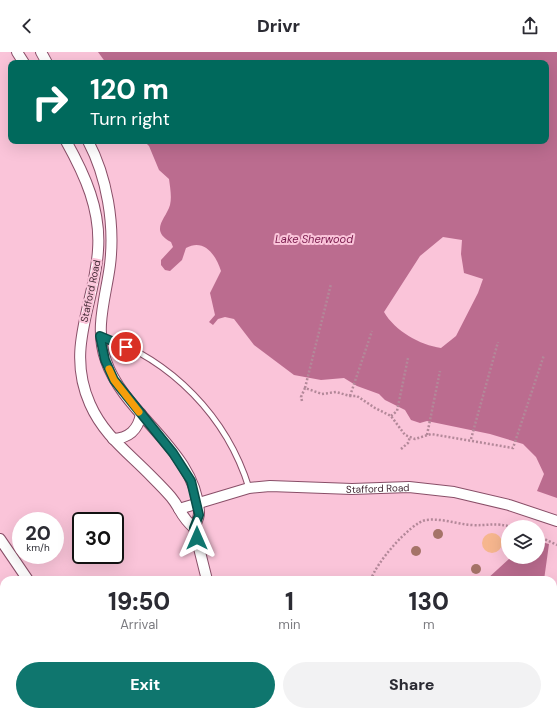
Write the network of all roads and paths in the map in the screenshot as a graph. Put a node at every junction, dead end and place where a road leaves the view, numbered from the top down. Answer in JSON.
{"nodes":[{"id":1,"x":68,"y":144,"type":"edge"},
{"id":2,"x":89,"y":144,"type":"edge"},
{"id":3,"x":330,"y":284,"type":"dead end"},
{"id":4,"x":372,"y":331,"type":"dead end"},
{"id":5,"x":100,"y":336,"type":"junction"},
{"id":6,"x":498,"y":342,"type":"dead end"},
{"id":7,"x":544,"y":355,"type":"dead end"},
{"id":8,"x":408,"y":358,"type":"dead end"},
{"id":9,"x":440,"y":371,"type":"dead end"},
{"id":10,"x":305,"y":388,"type":"junction"},
{"id":11,"x":350,"y":396,"type":"junction"},
{"id":12,"x":302,"y":401,"type":"dead end"},
{"id":13,"x":141,"y":414,"type":"junction"},
{"id":14,"x":392,"y":416,"type":"junction"},
{"id":15,"x":427,"y":435,"type":"junction"},
{"id":16,"x":410,"y":437,"type":"junction"},
{"id":17,"x":113,"y":439,"type":"junction"},
{"id":18,"x":471,"y":440,"type":"junction"},
{"id":19,"x":401,"y":449,"type":"dead end"},
{"id":20,"x":249,"y":488,"type":"junction"},
{"id":21,"x":197,"y":504,"type":"junction"},
{"id":22,"x":179,"y":509,"type":"junction"},
{"id":23,"x":557,"y":521,"type":"edge"},
{"id":24,"x":501,"y":524,"type":"edge"},
{"id":25,"x":194,"y":528,"type":"junction"},
{"id":26,"x":0,"y":539,"type":"edge"},
{"id":27,"x":545,"y":539,"type":"edge"},
{"id":28,"x":557,"y":545,"type":"edge"},
{"id":29,"x":25,"y":576,"type":"edge"},
{"id":30,"x":206,"y":576,"type":"edge"},
{"id":31,"x":373,"y":576,"type":"edge"}],
"edges":[{"from":1,"to":17,"type":"street","name":"Stafford Road"},
{"from":2,"to":5,"type":"street","name":"Stafford Road"},
{"from":3,"to":10,"type":"path"},
{"from":4,"to":11,"type":"path"},
{"from":5,"to":13,"type":"street","name":"Stafford Road"},
{"from":5,"to":20,"type":"lane"},
{"from":6,"to":18,"type":"path"},
{"from":7,"to":18,"type":"path"},
{"from":8,"to":14,"type":"path"},
{"from":9,"to":15,"type":"path"},
{"from":10,"to":11,"type":"path"},
{"from":10,"to":12,"type":"path"},
{"from":11,"to":14,"type":"path"},
{"from":13,"to":17,"type":"street"},
{"from":13,"to":21,"type":"street","name":"Stafford Road"},
{"from":14,"to":16,"type":"path"},
{"from":15,"to":16,"type":"path"},
{"from":15,"to":18,"type":"path"},
{"from":16,"to":19,"type":"path"},
{"from":17,"to":22,"type":"street","name":"Stafford Road"},
{"from":20,"to":21,"type":"street","name":"Stafford Road"},
{"from":20,"to":23,"type":"street","name":"Stafford Road"},
{"from":21,"to":22,"type":"street","name":"Stafford Road"},
{"from":21,"to":25,"type":"street","name":"Stafford Road"},
{"from":22,"to":25,"type":"street","name":"Stafford Road"},
{"from":24,"to":31,"type":"path"},
{"from":25,"to":30,"type":"street"},
{"from":26,"to":29,"type":"street"},
{"from":27,"to":28,"type":"path"}]}
